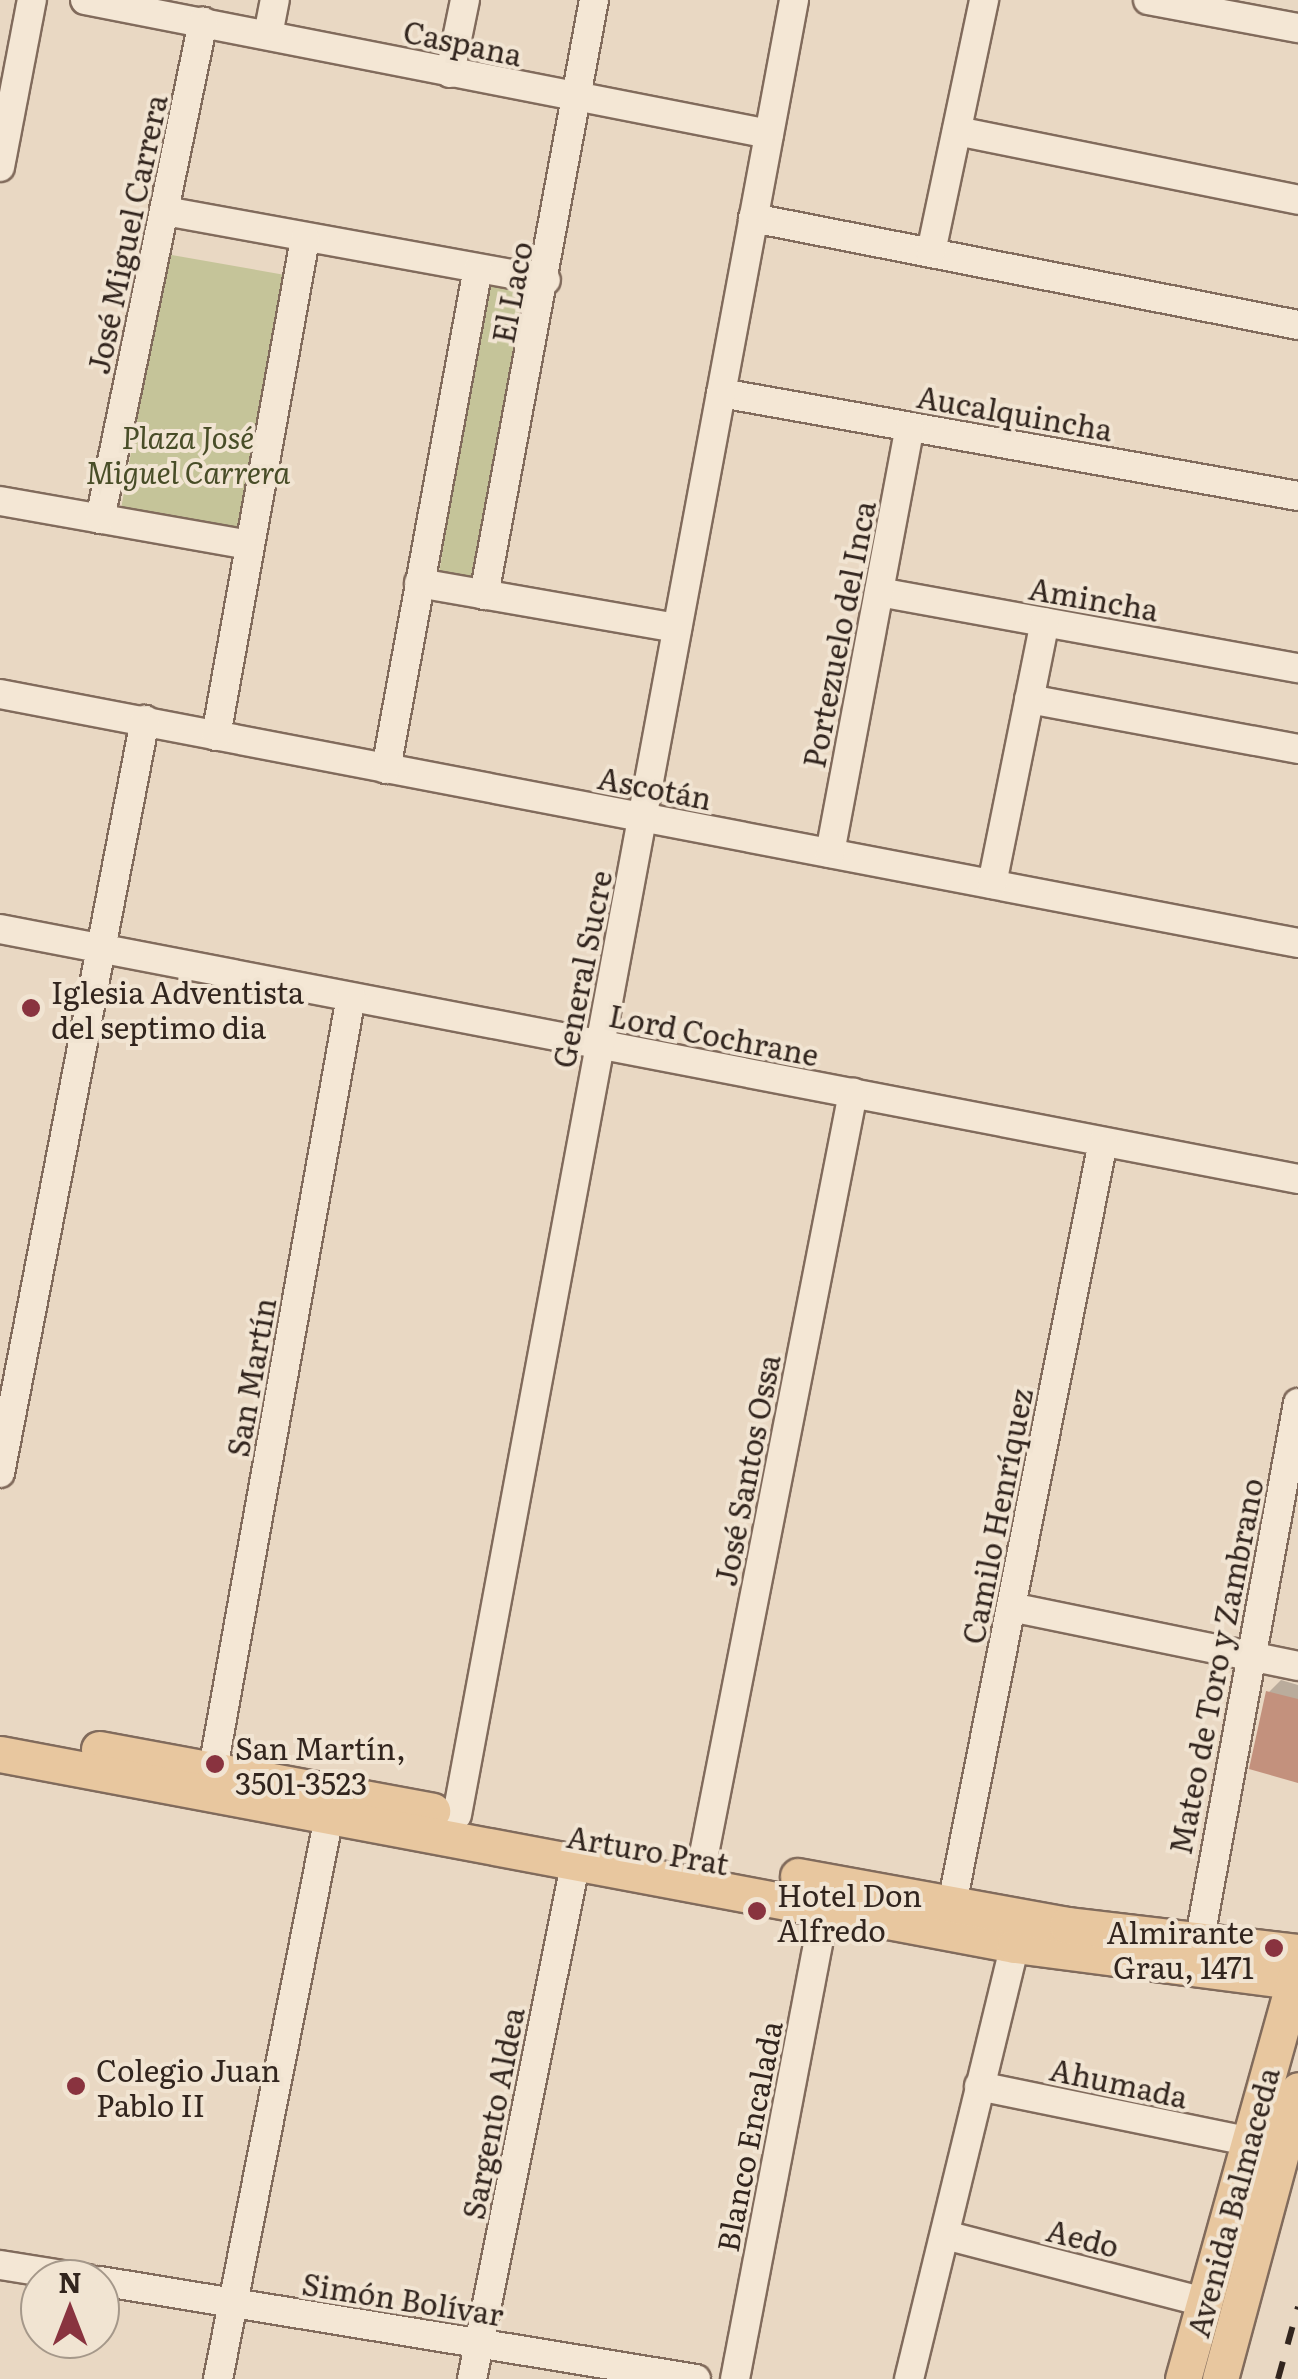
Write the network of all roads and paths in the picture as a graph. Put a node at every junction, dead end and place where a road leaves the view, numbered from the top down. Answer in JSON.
{"nodes":[{"id":1,"x":32,"y":0,"type":"edge"},
{"id":2,"x":86,"y":0,"type":"edge"},
{"id":3,"x":274,"y":0,"type":"edge"},
{"id":4,"x":465,"y":0,"type":"edge"},
{"id":5,"x":594,"y":0,"type":"edge"},
{"id":6,"x":786,"y":0,"type":"edge"},
{"id":7,"x":984,"y":0,"type":"edge"},
{"id":8,"x":1148,"y":0,"type":"edge"},
{"id":9,"x":794,"y":1,"type":"edge"},
{"id":10,"x":1179,"y":2,"type":"edge"},
{"id":11,"x":203,"y":22,"type":"junction"},
{"id":12,"x":1298,"y":28,"type":"edge"},
{"id":13,"x":268,"y":36,"type":"junction"},
{"id":14,"x":450,"y":73,"type":"junction"},
{"id":15,"x":576,"y":98,"type":"junction"},
{"id":16,"x":956,"y":131,"type":"junction"},
{"id":17,"x":768,"y":134,"type":"junction"},
{"id":18,"x":0,"y":168,"type":"edge"},
{"id":19,"x":1298,"y":200,"type":"edge"},
{"id":20,"x":165,"y":211,"type":"junction"},
{"id":21,"x":753,"y":218,"type":"junction"},
{"id":22,"x":305,"y":239,"type":"junction"},
{"id":23,"x":932,"y":252,"type":"junction"},
{"id":24,"x":478,"y":268,"type":"junction"},
{"id":25,"x":546,"y":280,"type":"junction"},
{"id":26,"x":1298,"y":325,"type":"edge"},
{"id":27,"x":721,"y":393,"type":"junction"},
{"id":28,"x":910,"y":427,"type":"junction"},
{"id":29,"x":1298,"y":496,"type":"edge"},
{"id":30,"x":0,"y":501,"type":"edge"},
{"id":31,"x":100,"y":519,"type":"junction"},
{"id":32,"x":249,"y":545,"type":"junction"},
{"id":33,"x":419,"y":584,"type":"junction"},
{"id":34,"x":879,"y":592,"type":"junction"},
{"id":35,"x":484,"y":595,"type":"junction"},
{"id":36,"x":1045,"y":622,"type":"junction"},
{"id":37,"x":677,"y":628,"type":"junction"},
{"id":38,"x":1298,"y":668,"type":"edge"},
{"id":39,"x":0,"y":694,"type":"edge"},
{"id":40,"x":1029,"y":699,"type":"junction"},
{"id":41,"x":146,"y":720,"type":"junction"},
{"id":42,"x":216,"y":736,"type":"junction"},
{"id":43,"x":1298,"y":749,"type":"edge"},
{"id":44,"x":386,"y":769,"type":"junction"},
{"id":45,"x":642,"y":818,"type":"junction"},
{"id":46,"x":830,"y":854,"type":"junction"},
{"id":47,"x":992,"y":884,"type":"junction"},
{"id":48,"x":0,"y":929,"type":"edge"},
{"id":49,"x":1298,"y":943,"type":"edge"},
{"id":50,"x":102,"y":948,"type":"junction"},
{"id":51,"x":351,"y":997,"type":"junction"},
{"id":52,"x":600,"y":1045,"type":"junction"},
{"id":53,"x":853,"y":1094,"type":"junction"},
{"id":54,"x":1103,"y":1142,"type":"junction"},
{"id":55,"x":1298,"y":1179,"type":"edge"},
{"id":56,"x":1298,"y":1403,"type":"edge"},
{"id":57,"x":0,"y":1473,"type":"edge"},
{"id":58,"x":1011,"y":1607,"type":"junction"},
{"id":59,"x":1251,"y":1656,"type":"junction"},
{"id":60,"x":1298,"y":1666,"type":"edge"},
{"id":61,"x":0,"y":1732,"type":"edge"},
{"id":62,"x":0,"y":1754,"type":"edge"},
{"id":63,"x":213,"y":1769,"type":"junction"},
{"id":64,"x":457,"y":1816,"type":"junction"},
{"id":65,"x":329,"y":1817,"type":"junction"},
{"id":66,"x":704,"y":1859,"type":"junction"},
{"id":67,"x":576,"y":1860,"type":"junction"},
{"id":68,"x":952,"y":1904,"type":"junction"},
{"id":69,"x":825,"y":1905,"type":"junction"},
{"id":70,"x":1199,"y":1943,"type":"junction"},
{"id":71,"x":1014,"y":1945,"type":"junction"},
{"id":72,"x":1297,"y":1971,"type":"edge"},
{"id":73,"x":979,"y":2086,"type":"junction"},
{"id":74,"x":1298,"y":2090,"type":"edge"},
{"id":75,"x":1247,"y":2141,"type":"junction"},
{"id":76,"x":945,"y":2235,"type":"junction"},
{"id":77,"x":120,"y":2284,"type":"edge"},
{"id":78,"x":1204,"y":2302,"type":"junction"},
{"id":79,"x":232,"y":2303,"type":"junction"},
{"id":80,"x":479,"y":2344,"type":"junction"},
{"id":81,"x":218,"y":2379,"type":"edge"},
{"id":82,"x":472,"y":2379,"type":"edge"},
{"id":83,"x":696,"y":2379,"type":"edge"},
{"id":84,"x":735,"y":2379,"type":"edge"},
{"id":85,"x":908,"y":2379,"type":"edge"},
{"id":86,"x":1183,"y":2379,"type":"edge"},
{"id":87,"x":1220,"y":2379,"type":"edge"}],
"edges":[{"from":1,"to":18,"type":"street"},
{"from":2,"to":11,"type":"street","name":"Caspana"},
{"from":3,"to":13,"type":"street"},
{"from":4,"to":14,"type":"street"},
{"from":5,"to":15,"type":"street","name":"El Laco"},
{"from":6,"to":9,"type":"street"},
{"from":7,"to":16,"type":"street"},
{"from":8,"to":10,"type":"street"},
{"from":9,"to":17,"type":"street","name":"General Sucre"},
{"from":10,"to":12,"type":"street"},
{"from":11,"to":13,"type":"street","name":"Caspana"},
{"from":11,"to":20,"type":"street","name":"José Miguel Carrera"},
{"from":13,"to":14,"type":"street","name":"Caspana"},
{"from":14,"to":15,"type":"street","name":"Caspana"},
{"from":15,"to":17,"type":"street","name":"Caspana"},
{"from":15,"to":25,"type":"street","name":"El Laco"},
{"from":16,"to":19,"type":"street"},
{"from":16,"to":23,"type":"street"},
{"from":17,"to":21,"type":"street","name":"General Sucre"},
{"from":20,"to":22,"type":"street"},
{"from":20,"to":31,"type":"street","name":"José Miguel Carrera"},
{"from":21,"to":23,"type":"street"},
{"from":21,"to":27,"type":"street","name":"General Sucre"},
{"from":22,"to":24,"type":"street"},
{"from":22,"to":32,"type":"street"},
{"from":23,"to":26,"type":"street"},
{"from":24,"to":25,"type":"street"},
{"from":24,"to":33,"type":"street","name":"El Laco"},
{"from":25,"to":35,"type":"street","name":"El Laco"},
{"from":27,"to":28,"type":"street","name":"Aucalquincha"},
{"from":27,"to":37,"type":"street","name":"General Sucre"},
{"from":28,"to":29,"type":"street","name":"Aucalquincha"},
{"from":28,"to":34,"type":"street","name":"Portezuelo del Inca"},
{"from":30,"to":31,"type":"street"},
{"from":31,"to":32,"type":"street"},
{"from":32,"to":42,"type":"street"},
{"from":33,"to":35,"type":"street"},
{"from":33,"to":44,"type":"street","name":"El Laco"},
{"from":34,"to":36,"type":"street","name":"Amincha"},
{"from":34,"to":46,"type":"street","name":"Portezuelo del Inca"},
{"from":35,"to":37,"type":"street"},
{"from":36,"to":38,"type":"street","name":"Amincha"},
{"from":36,"to":40,"type":"street"},
{"from":37,"to":45,"type":"street","name":"General Sucre"},
{"from":39,"to":41,"type":"street","name":"Ascotán"},
{"from":40,"to":43,"type":"street"},
{"from":40,"to":47,"type":"street"},
{"from":41,"to":42,"type":"street","name":"Ascotán"},
{"from":41,"to":50,"type":"street"},
{"from":42,"to":44,"type":"street","name":"Ascotán"},
{"from":44,"to":45,"type":"street","name":"Ascotán"},
{"from":45,"to":46,"type":"street","name":"Ascotán"},
{"from":45,"to":52,"type":"street","name":"General Sucre"},
{"from":46,"to":47,"type":"street","name":"Ascotán"},
{"from":47,"to":49,"type":"street","name":"Ascotán"},
{"from":48,"to":50,"type":"street","name":"Lord Cochrane"},
{"from":50,"to":51,"type":"street","name":"Lord Cochrane"},
{"from":50,"to":57,"type":"street"},
{"from":51,"to":52,"type":"street","name":"Lord Cochrane"},
{"from":51,"to":63,"type":"street","name":"San Martín"},
{"from":52,"to":53,"type":"street","name":"Lord Cochrane"},
{"from":52,"to":64,"type":"street","name":"General Sucre"},
{"from":53,"to":54,"type":"street","name":"Lord Cochrane"},
{"from":53,"to":66,"type":"street","name":"José Santos Ossa"},
{"from":54,"to":55,"type":"street","name":"Lord Cochrane"},
{"from":54,"to":58,"type":"street","name":"Camilo Henríquez"},
{"from":56,"to":59,"type":"street","name":"Mateo de Toro y Zambrano"},
{"from":58,"to":59,"type":"street"},
{"from":58,"to":68,"type":"street","name":"Camilo Henríquez"},
{"from":59,"to":60,"type":"street"},
{"from":59,"to":70,"type":"street","name":"Mateo de Toro y Zambrano"},
{"from":61,"to":63,"type":"main road","name":"Arturo Prat"},
{"from":62,"to":65,"type":"main road","name":"Arturo Prat"},
{"from":63,"to":64,"type":"main road","name":"Arturo Prat"},
{"from":64,"to":66,"type":"main road","name":"Arturo Prat"},
{"from":65,"to":67,"type":"main road","name":"Arturo Prat"},
{"from":65,"to":79,"type":"street"},
{"from":66,"to":68,"type":"main road","name":"Arturo Prat"},
{"from":67,"to":69,"type":"main road","name":"Arturo Prat"},
{"from":67,"to":80,"type":"street","name":"Sargento Aldea"},
{"from":68,"to":70,"type":"main road","name":"Arturo Prat"},
{"from":69,"to":71,"type":"main road","name":"Arturo Prat"},
{"from":69,"to":84,"type":"street","name":"Blanco Encalada"},
{"from":70,"to":72,"type":"main road","name":"Arturo Prat"},
{"from":71,"to":72,"type":"main road","name":"Arturo Prat"},
{"from":71,"to":73,"type":"street"},
{"from":72,"to":75,"type":"main road","name":"Avenida Balmaceda"},
{"from":73,"to":75,"type":"street","name":"Ahumada"},
{"from":73,"to":76,"type":"street"},
{"from":74,"to":87,"type":"main road","name":"Avenida Balmaceda"},
{"from":75,"to":78,"type":"main road","name":"Avenida Balmaceda"},
{"from":76,"to":78,"type":"street","name":"Aedo"},
{"from":76,"to":85,"type":"street"},
{"from":77,"to":79,"type":"street","name":"Simón Bolívar"},
{"from":78,"to":86,"type":"main road","name":"Avenida Balmaceda"},
{"from":79,"to":80,"type":"street","name":"Simón Bolívar"},
{"from":79,"to":81,"type":"street"},
{"from":80,"to":82,"type":"street","name":"Sargento Aldea"},
{"from":80,"to":83,"type":"street","name":"Simón Bolívar"}]}
